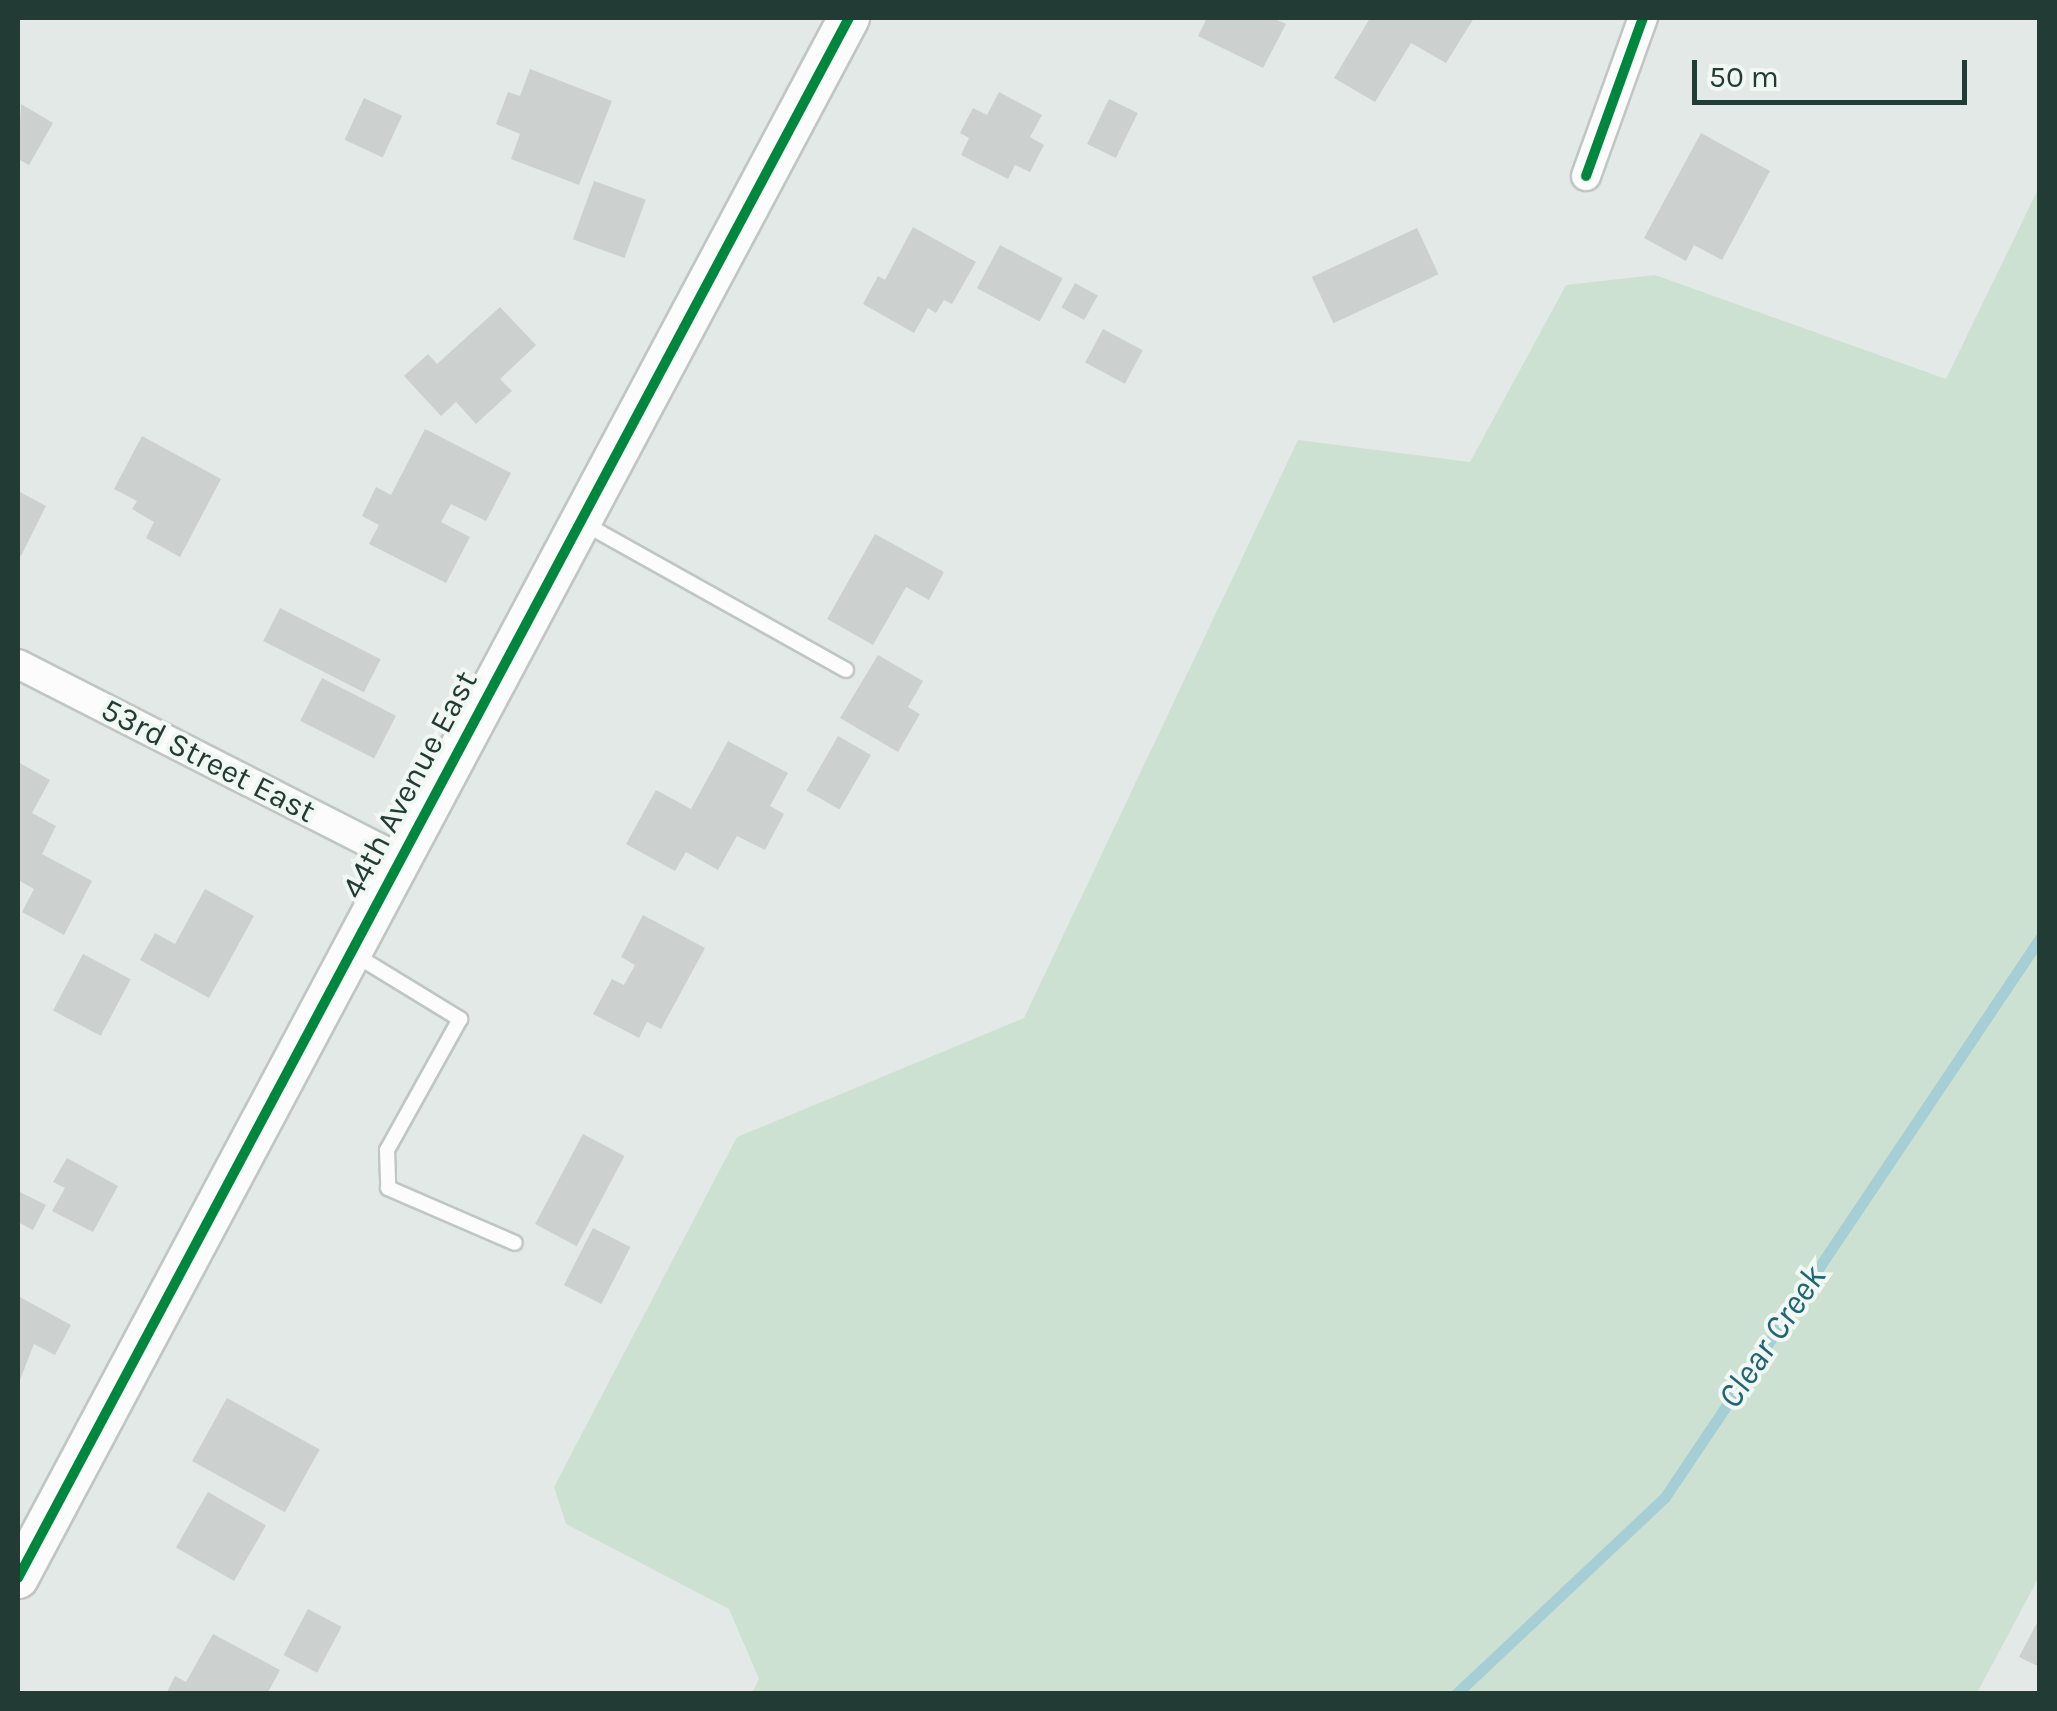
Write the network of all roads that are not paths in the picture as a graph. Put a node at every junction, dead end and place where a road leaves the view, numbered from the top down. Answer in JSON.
{"nodes":[{"id":1,"x":849,"y":18,"type":"edge"},
{"id":2,"x":1642,"y":18,"type":"edge"},
{"id":3,"x":1586,"y":176,"type":"dead end"},
{"id":4,"x":580,"y":521,"type":"junction"},
{"id":5,"x":18,"y":664,"type":"edge"},
{"id":6,"x":846,"y":670,"type":"dead end"},
{"id":7,"x":398,"y":858,"type":"junction"},
{"id":8,"x":348,"y":951,"type":"junction"},
{"id":9,"x":515,"y":1243,"type":"dead end"},
{"id":10,"x":18,"y":1578,"type":"edge"}],
"edges":[{"from":1,"to":4,"type":"street","name":"44th Avenue East"},
{"from":2,"to":3,"type":"street"},
{"from":4,"to":6,"type":"lane"},
{"from":4,"to":7,"type":"street","name":"44th Avenue East"},
{"from":5,"to":7,"type":"street","name":"53rd Street East"},
{"from":7,"to":8,"type":"street","name":"44th Avenue East"},
{"from":8,"to":9,"type":"lane"},
{"from":8,"to":10,"type":"street","name":"44th Avenue East"}]}
